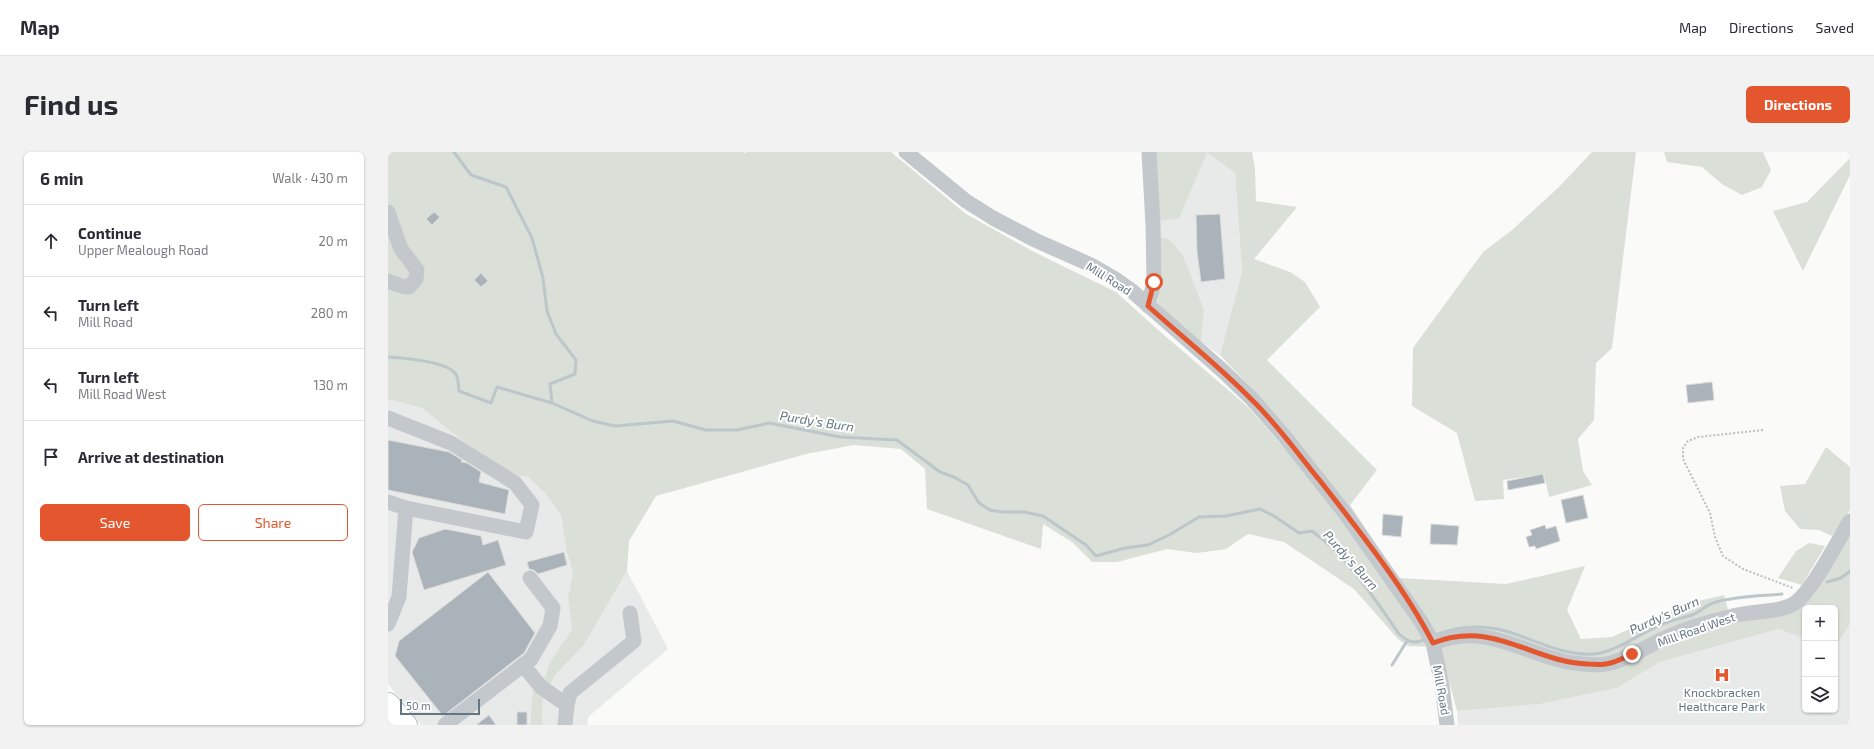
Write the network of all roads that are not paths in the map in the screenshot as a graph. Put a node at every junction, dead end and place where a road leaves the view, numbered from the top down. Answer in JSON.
{"nodes":[{"id":1,"x":906,"y":152,"type":"edge"},
{"id":2,"x":1149,"y":152,"type":"edge"},
{"id":3,"x":388,"y":212,"type":"edge"},
{"id":4,"x":388,"y":281,"type":"edge"},
{"id":5,"x":1148,"y":306,"type":"junction"},
{"id":6,"x":388,"y":418,"type":"edge"},
{"id":7,"x":388,"y":502,"type":"edge"},
{"id":8,"x":406,"y":508,"type":"junction"},
{"id":9,"x":1850,"y":521,"type":"edge"},
{"id":10,"x":530,"y":578,"type":"dead end"},
{"id":11,"x":630,"y":613,"type":"dead end"},
{"id":12,"x":388,"y":624,"type":"edge"},
{"id":13,"x":1433,"y":643,"type":"junction"},
{"id":14,"x":523,"y":665,"type":"junction"},
{"id":15,"x":388,"y":704,"type":"edge"},
{"id":16,"x":567,"y":705,"type":"junction"},
{"id":17,"x":406,"y":725,"type":"edge"},
{"id":18,"x":445,"y":725,"type":"edge"},
{"id":19,"x":565,"y":725,"type":"edge"},
{"id":20,"x":1447,"y":725,"type":"edge"}],
"edges":[{"from":1,"to":5,"type":"street","name":"Mill Road"},
{"from":2,"to":5,"type":"street"},
{"from":3,"to":4,"type":"street"},
{"from":5,"to":13,"type":"street","name":"Mill Road"},
{"from":6,"to":8,"type":"street"},
{"from":7,"to":8,"type":"street"},
{"from":8,"to":12,"type":"street"},
{"from":9,"to":13,"type":"street","name":"Mill Road West"},
{"from":10,"to":14,"type":"street"},
{"from":11,"to":16,"type":"street"},
{"from":13,"to":20,"type":"street","name":"Mill Road"},
{"from":14,"to":16,"type":"street"},
{"from":14,"to":18,"type":"street"},
{"from":15,"to":17,"type":"highway"},
{"from":16,"to":19,"type":"street"}]}
